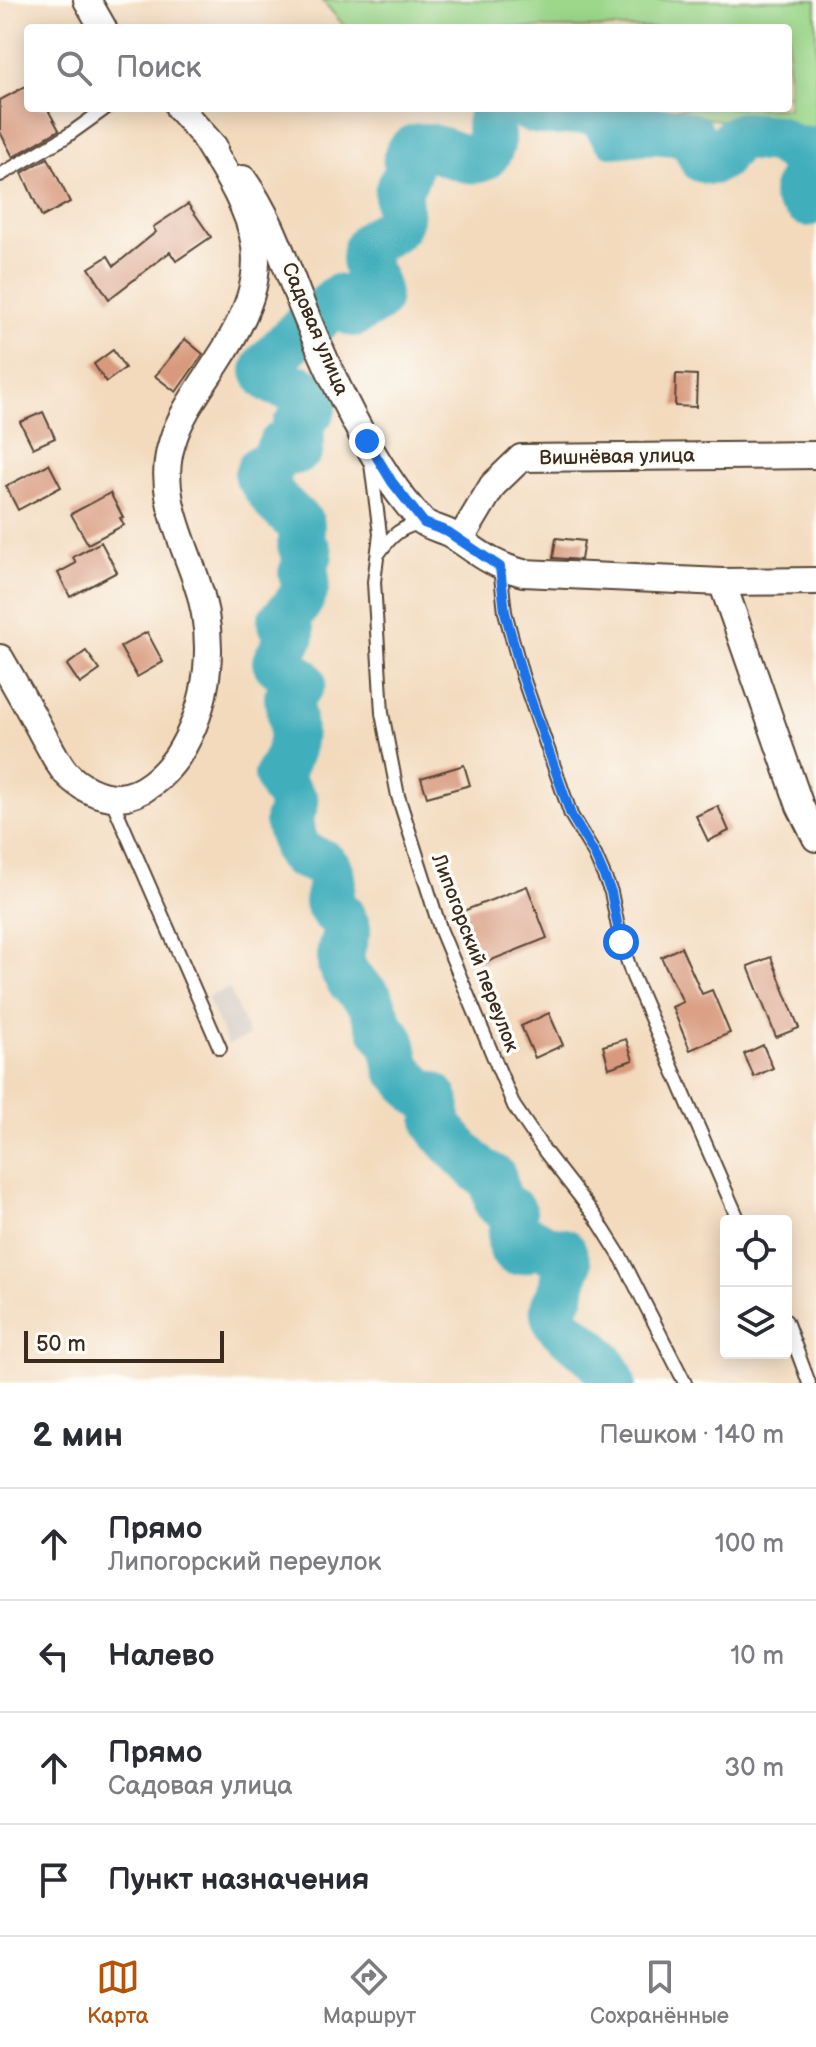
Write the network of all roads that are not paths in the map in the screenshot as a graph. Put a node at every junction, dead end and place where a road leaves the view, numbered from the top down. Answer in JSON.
{"nodes":[{"id":1,"x":87,"y":0,"type":"edge"},
{"id":2,"x":101,"y":24,"type":"edge"},
{"id":3,"x":100,"y":112,"type":"edge"},
{"id":4,"x":183,"y":112,"type":"edge"},
{"id":5,"x":202,"y":134,"type":"junction"},
{"id":6,"x":0,"y":175,"type":"edge"},
{"id":7,"x":367,"y":441,"type":"junction"},
{"id":8,"x":816,"y":455,"type":"edge"},
{"id":9,"x":424,"y":523,"type":"junction"},
{"id":10,"x":460,"y":540,"type":"junction"},
{"id":11,"x":377,"y":557,"type":"junction"},
{"id":12,"x":500,"y":567,"type":"junction"},
{"id":13,"x":816,"y":581,"type":"edge"},
{"id":14,"x":722,"y":582,"type":"junction"},
{"id":15,"x":0,"y":658,"type":"edge"},
{"id":16,"x":111,"y":797,"type":"junction"},
{"id":17,"x":816,"y":838,"type":"edge"},
{"id":18,"x":220,"y":1048,"type":"dead end"},
{"id":19,"x":736,"y":1215,"type":"edge"},
{"id":20,"x":792,"y":1337,"type":"edge"},
{"id":21,"x":685,"y":1383,"type":"edge"},
{"id":22,"x":809,"y":1383,"type":"edge"}],
"edges":[{"from":1,"to":2,"type":"street"},
{"from":3,"to":6,"type":"lane"},
{"from":4,"to":5,"type":"street","name":"Садовая улица"},
{"from":5,"to":7,"type":"street","name":"Садовая улица"},
{"from":5,"to":16,"type":"street"},
{"from":7,"to":9,"type":"street","name":"Садовая улица"},
{"from":7,"to":11,"type":"lane","name":"Липогорский переулок"},
{"from":8,"to":10,"type":"street","name":"Вишнёвая улица"},
{"from":9,"to":10,"type":"street","name":"Садовая улица"},
{"from":9,"to":11,"type":"lane"},
{"from":10,"to":12,"type":"street","name":"Садовая улица"},
{"from":11,"to":21,"type":"lane","name":"Липогорский переулок"},
{"from":12,"to":14,"type":"street"},
{"from":12,"to":19,"type":"lane"},
{"from":13,"to":14,"type":"street"},
{"from":14,"to":17,"type":"street"},
{"from":15,"to":16,"type":"street"},
{"from":16,"to":18,"type":"lane"},
{"from":20,"to":22,"type":"lane"}]}
